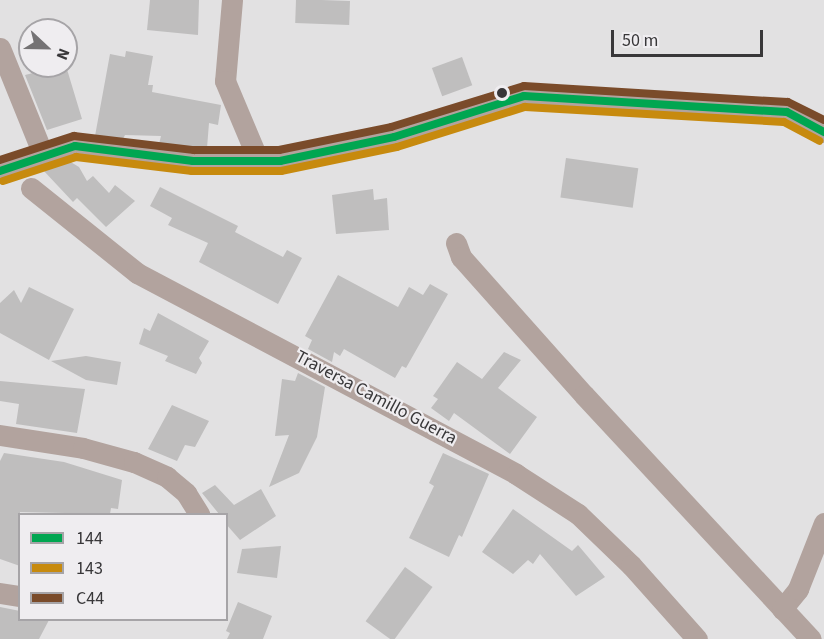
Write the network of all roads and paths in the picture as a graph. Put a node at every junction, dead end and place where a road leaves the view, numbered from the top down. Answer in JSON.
{"nodes":[{"id":1,"x":232,"y":0,"type":"edge"},
{"id":2,"x":0,"y":48,"type":"edge"},
{"id":3,"x":824,"y":132,"type":"edge"},
{"id":4,"x":44,"y":157,"type":"junction"},
{"id":5,"x":259,"y":162,"type":"junction"},
{"id":6,"x":0,"y":171,"type":"edge"},
{"id":7,"x":31,"y":188,"type":"dead end"},
{"id":8,"x":456,"y":243,"type":"dead end"},
{"id":9,"x":0,"y":435,"type":"edge"},
{"id":10,"x":198,"y":513,"type":"edge"},
{"id":11,"x":824,"y":523,"type":"edge"},
{"id":12,"x":0,"y":593,"type":"edge"},
{"id":13,"x":18,"y":596,"type":"edge"},
{"id":14,"x":782,"y":609,"type":"junction"},
{"id":15,"x":697,"y":639,"type":"edge"},
{"id":16,"x":811,"y":639,"type":"edge"}],
"edges":[{"from":1,"to":5,"type":"street"},
{"from":2,"to":4,"type":"street"},
{"from":3,"to":5,"type":"street"},
{"from":4,"to":5,"type":"street"},
{"from":4,"to":6,"type":"street"},
{"from":7,"to":15,"type":"street","name":"Traversa Camillo Guerra"},
{"from":8,"to":14,"type":"street"},
{"from":9,"to":10,"type":"street"},
{"from":11,"to":14,"type":"street"},
{"from":12,"to":13,"type":"street"},
{"from":14,"to":16,"type":"street"}]}
